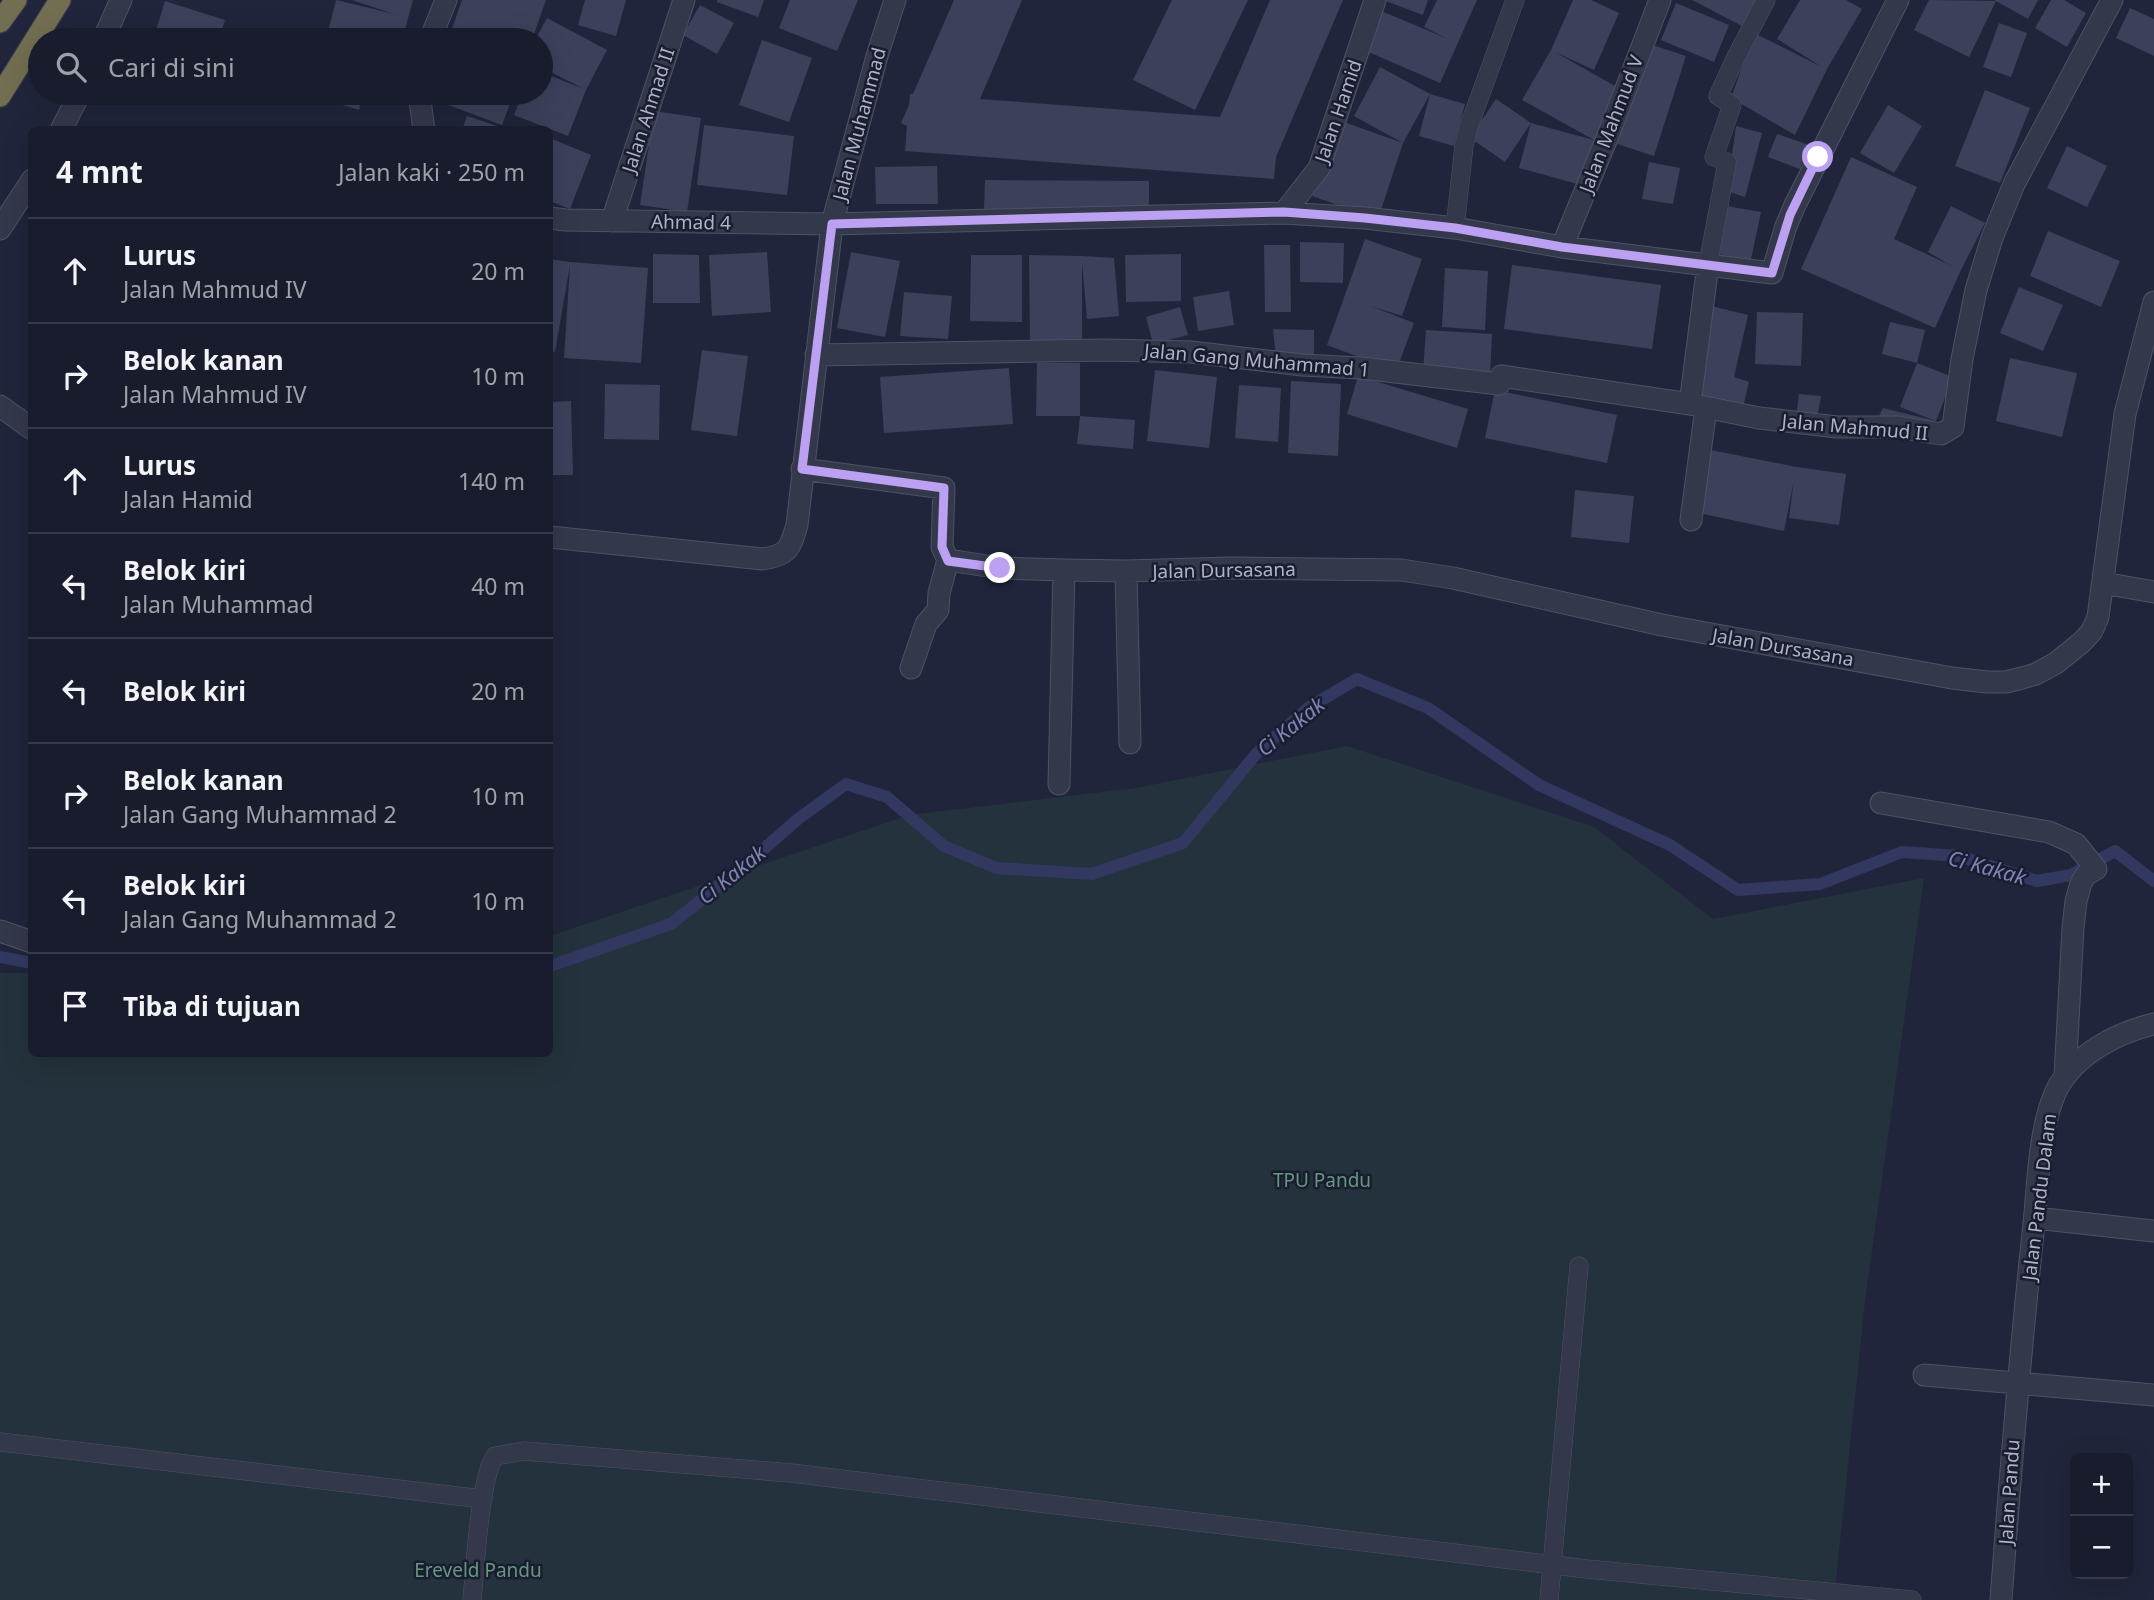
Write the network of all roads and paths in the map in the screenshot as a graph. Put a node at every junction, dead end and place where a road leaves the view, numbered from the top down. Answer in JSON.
{"nodes":[{"id":1,"x":16,"y":0,"type":"edge"},
{"id":2,"x":60,"y":0,"type":"edge"},
{"id":3,"x":121,"y":0,"type":"edge"},
{"id":4,"x":446,"y":0,"type":"edge"},
{"id":5,"x":684,"y":0,"type":"edge"},
{"id":6,"x":895,"y":0,"type":"edge"},
{"id":7,"x":1375,"y":0,"type":"edge"},
{"id":8,"x":1515,"y":0,"type":"edge"},
{"id":9,"x":1660,"y":0,"type":"edge"},
{"id":10,"x":1766,"y":0,"type":"edge"},
{"id":11,"x":1898,"y":0,"type":"edge"},
{"id":12,"x":2112,"y":0,"type":"edge"},
{"id":13,"x":0,"y":22,"type":"edge"},
{"id":14,"x":42,"y":28,"type":"edge"},
{"id":15,"x":108,"y":28,"type":"edge"},
{"id":16,"x":435,"y":28,"type":"edge"},
{"id":17,"x":28,"y":51,"type":"edge"},
{"id":18,"x":0,"y":96,"type":"edge"},
{"id":19,"x":74,"y":105,"type":"edge"},
{"id":20,"x":421,"y":105,"type":"edge"},
{"id":21,"x":63,"y":126,"type":"edge"},
{"id":22,"x":423,"y":126,"type":"edge"},
{"id":23,"x":28,"y":186,"type":"edge"},
{"id":24,"x":1284,"y":212,"type":"junction"},
{"id":25,"x":553,"y":218,"type":"edge"},
{"id":26,"x":612,"y":220,"type":"junction"},
{"id":27,"x":832,"y":224,"type":"junction"},
{"id":28,"x":1455,"y":228,"type":"junction"},
{"id":29,"x":0,"y":229,"type":"edge"},
{"id":30,"x":1562,"y":247,"type":"junction"},
{"id":31,"x":1708,"y":264,"type":"junction"},
{"id":32,"x":2154,"y":302,"type":"edge"},
{"id":33,"x":816,"y":355,"type":"junction"},
{"id":34,"x":0,"y":406,"type":"edge"},
{"id":35,"x":1698,"y":406,"type":"junction"},
{"id":36,"x":28,"y":426,"type":"edge"},
{"id":37,"x":802,"y":469,"type":"junction"},
{"id":38,"x":1691,"y":520,"type":"dead end"},
{"id":39,"x":553,"y":537,"type":"edge"},
{"id":40,"x":948,"y":561,"type":"junction"},
{"id":41,"x":1064,"y":570,"type":"junction"},
{"id":42,"x":1126,"y":571,"type":"junction"},
{"id":43,"x":2103,"y":583,"type":"junction"},
{"id":44,"x":2154,"y":592,"type":"edge"},
{"id":45,"x":911,"y":668,"type":"dead end"},
{"id":46,"x":1130,"y":743,"type":"dead end"},
{"id":47,"x":1059,"y":784,"type":"dead end"},
{"id":48,"x":1881,"y":803,"type":"dead end"},
{"id":49,"x":0,"y":931,"type":"edge"},
{"id":50,"x":28,"y":941,"type":"edge"},
{"id":51,"x":2154,"y":1024,"type":"edge"},
{"id":52,"x":2065,"y":1076,"type":"junction"},
{"id":53,"x":2035,"y":1219,"type":"junction"},
{"id":54,"x":2154,"y":1231,"type":"edge"},
{"id":55,"x":1579,"y":1266,"type":"dead end"},
{"id":56,"x":1923,"y":1375,"type":"dead end"},
{"id":57,"x":2017,"y":1384,"type":"junction"},
{"id":58,"x":2154,"y":1395,"type":"edge"},
{"id":59,"x":0,"y":1442,"type":"edge"},
{"id":60,"x":483,"y":1499,"type":"junction"},
{"id":61,"x":1553,"y":1565,"type":"junction"},
{"id":62,"x":472,"y":1600,"type":"edge"},
{"id":63,"x":1549,"y":1600,"type":"edge"},
{"id":64,"x":1912,"y":1600,"type":"edge"},
{"id":65,"x":2001,"y":1600,"type":"edge"}],
"edges":[{"from":1,"to":13,"type":"highway"},
{"from":2,"to":14,"type":"highway"},
{"from":3,"to":15,"type":"street"},
{"from":4,"to":16,"type":"street"},
{"from":5,"to":26,"type":"street","name":"Jalan Ahmad II"},
{"from":6,"to":27,"type":"street","name":"Jalan Muhammad"},
{"from":7,"to":24,"type":"street","name":"Jalan Hamid"},
{"from":8,"to":28,"type":"lane"},
{"from":9,"to":30,"type":"street","name":"Jalan Mahmud V"},
{"from":10,"to":31,"type":"lane"},
{"from":11,"to":31,"type":"street"},
{"from":12,"to":35,"type":"street","name":"Jalan Mahmud II"},
{"from":17,"to":18,"type":"highway"},
{"from":19,"to":21,"type":"street"},
{"from":20,"to":22,"type":"street"},
{"from":23,"to":29,"type":"street"},
{"from":24,"to":27,"type":"street"},
{"from":24,"to":28,"type":"street"},
{"from":25,"to":26,"type":"street","name":"Ahmad 4"},
{"from":26,"to":27,"type":"street","name":"Ahmad 4"},
{"from":27,"to":33,"type":"street","name":"Jalan Muhammad"},
{"from":28,"to":30,"type":"street"},
{"from":30,"to":31,"type":"street"},
{"from":31,"to":35,"type":"street"},
{"from":32,"to":43,"type":"street","name":"Jalan Dursasana"},
{"from":33,"to":35,"type":"street","name":"Jalan Gang Muhammad 1"},
{"from":33,"to":37,"type":"street","name":"Jalan Muhammad"},
{"from":34,"to":36,"type":"street"},
{"from":35,"to":38,"type":"street"},
{"from":37,"to":39,"type":"street","name":"Jalan Muhammad"},
{"from":37,"to":40,"type":"street"},
{"from":40,"to":41,"type":"street","name":"Jalan Dursasana"},
{"from":40,"to":45,"type":"street"},
{"from":41,"to":42,"type":"street","name":"Jalan Dursasana"},
{"from":41,"to":47,"type":"street"},
{"from":42,"to":43,"type":"street","name":"Jalan Dursasana"},
{"from":42,"to":46,"type":"street"},
{"from":43,"to":44,"type":"street"},
{"from":48,"to":52,"type":"street"},
{"from":49,"to":50,"type":"street"},
{"from":51,"to":52,"type":"street","name":"Jalan Pandu Dalam"},
{"from":52,"to":53,"type":"street","name":"Jalan Pandu Dalam"},
{"from":53,"to":54,"type":"street"},
{"from":53,"to":57,"type":"street","name":"Jalan Pandu Dalam"},
{"from":55,"to":61,"type":"lane"},
{"from":56,"to":57,"type":"street"},
{"from":57,"to":58,"type":"street"},
{"from":57,"to":65,"type":"street","name":"Jalan Pandu"},
{"from":59,"to":60,"type":"lane"},
{"from":60,"to":61,"type":"lane"},
{"from":60,"to":62,"type":"lane"},
{"from":61,"to":63,"type":"lane"},
{"from":61,"to":64,"type":"lane"}]}
